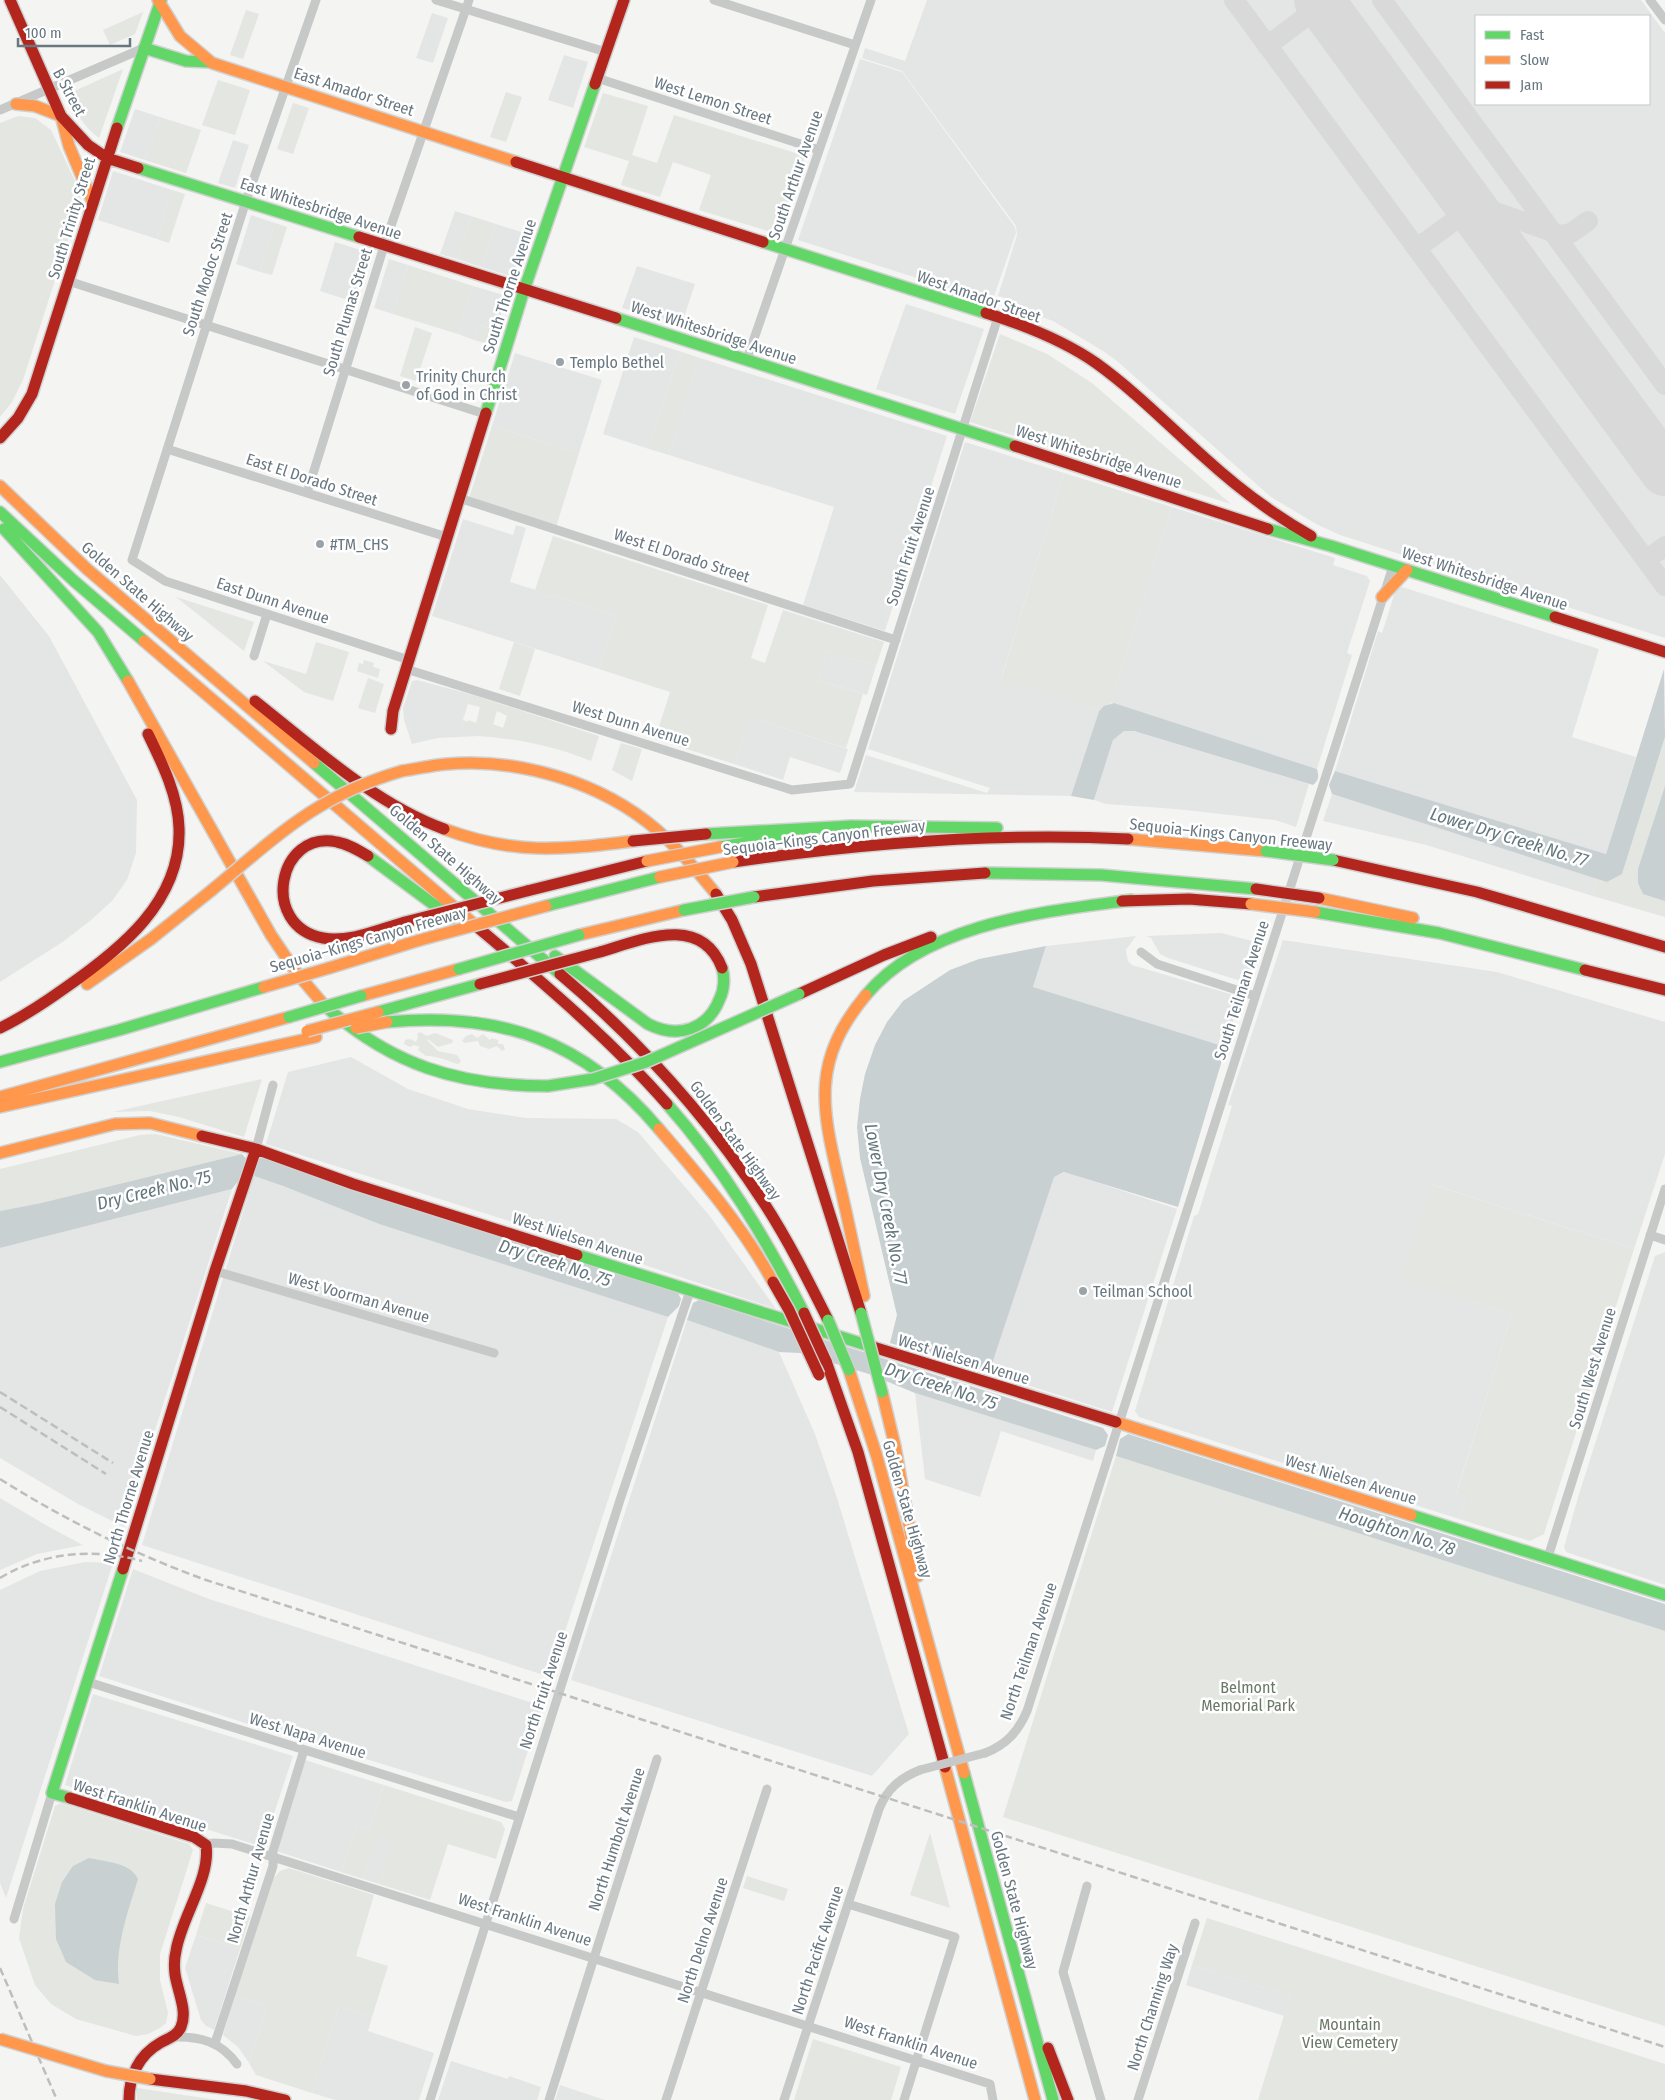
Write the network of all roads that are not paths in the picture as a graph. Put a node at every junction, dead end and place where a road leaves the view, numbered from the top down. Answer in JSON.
{"nodes":[{"id":1,"x":10,"y":0,"type":"edge"},
{"id":2,"x":316,"y":0,"type":"edge"},
{"id":3,"x":436,"y":0,"type":"edge"},
{"id":4,"x":469,"y":0,"type":"edge"},
{"id":5,"x":624,"y":0,"type":"edge"},
{"id":6,"x":714,"y":0,"type":"edge"},
{"id":7,"x":871,"y":0,"type":"edge"},
{"id":8,"x":1650,"y":0,"type":"edge"},
{"id":9,"x":160,"y":1,"type":"edge"},
{"id":10,"x":466,"y":10,"type":"junction"},
{"id":11,"x":1665,"y":20,"type":"edge"},
{"id":12,"x":855,"y":45,"type":"junction"},
{"id":13,"x":144,"y":48,"type":"junction"},
{"id":14,"x":606,"y":52,"type":"junction"},
{"id":15,"x":212,"y":62,"type":"junction"},
{"id":16,"x":597,"y":78,"type":"junction"},
{"id":17,"x":286,"y":86,"type":"junction"},
{"id":18,"x":49,"y":89,"type":"junction"},
{"id":19,"x":16,"y":104,"type":"junction"},
{"id":20,"x":0,"y":110,"type":"edge"},
{"id":21,"x":61,"y":116,"type":"junction"},
{"id":22,"x":424,"y":131,"type":"junction"},
{"id":23,"x":819,"y":150,"type":"junction"},
{"id":24,"x":107,"y":158,"type":"junction"},
{"id":25,"x":563,"y":178,"type":"junction"},
{"id":26,"x":246,"y":201,"type":"junction"},
{"id":27,"x":93,"y":203,"type":"junction"},
{"id":28,"x":384,"y":246,"type":"junction"},
{"id":29,"x":785,"y":249,"type":"junction"},
{"id":30,"x":68,"y":281,"type":"junction"},
{"id":31,"x":524,"y":290,"type":"junction"},
{"id":32,"x":998,"y":317,"type":"junction"},
{"id":33,"x":207,"y":325,"type":"junction"},
{"id":34,"x":747,"y":360,"type":"junction"},
{"id":35,"x":345,"y":369,"type":"junction"},
{"id":36,"x":486,"y":414,"type":"junction"},
{"id":37,"x":963,"y":429,"type":"junction"},
{"id":38,"x":0,"y":438,"type":"edge"},
{"id":39,"x":168,"y":448,"type":"junction"},
{"id":40,"x":0,"y":486,"type":"edge"},
{"id":41,"x":307,"y":493,"type":"junction"},
{"id":42,"x":459,"y":498,"type":"junction"},
{"id":43,"x":0,"y":512,"type":"edge"},
{"id":44,"x":0,"y":524,"type":"edge"},
{"id":45,"x":447,"y":537,"type":"junction"},
{"id":46,"x":1331,"y":546,"type":"junction"},
{"id":47,"x":132,"y":560,"type":"joint"},
{"id":48,"x":1393,"y":566,"type":"junction"},
{"id":49,"x":87,"y":569,"type":"junction"},
{"id":50,"x":1407,"y":570,"type":"junction"},
{"id":51,"x":1382,"y":597,"type":"junction"},
{"id":52,"x":267,"y":614,"type":"junction"},
{"id":53,"x":896,"y":640,"type":"junction"},
{"id":54,"x":110,"y":650,"type":"junction"},
{"id":55,"x":1665,"y":652,"type":"edge"},
{"id":56,"x":254,"y":656,"type":"dead end"},
{"id":57,"x":407,"y":664,"type":"junction"},
{"id":58,"x":391,"y":729,"type":"dead end"},
{"id":59,"x":850,"y":784,"type":"joint"},
{"id":60,"x":882,"y":824,"type":"junction"},
{"id":61,"x":390,"y":828,"type":"junction"},
{"id":62,"x":1140,"y":839,"type":"junction"},
{"id":63,"x":1131,"y":900,"type":"junction"},
{"id":64,"x":1665,"y":947,"type":"edge"},
{"id":65,"x":1141,"y":952,"type":"dead end"},
{"id":66,"x":1665,"y":989,"type":"edge"},
{"id":67,"x":1255,"y":996,"type":"junction"},
{"id":68,"x":2,"y":1027,"type":"edge"},
{"id":69,"x":311,"y":1034,"type":"junction"},
{"id":70,"x":618,"y":1049,"type":"junction"},
{"id":71,"x":0,"y":1062,"type":"edge"},
{"id":72,"x":273,"y":1085,"type":"dead end"},
{"id":73,"x":0,"y":1097,"type":"edge"},
{"id":74,"x":0,"y":1106,"type":"edge"},
{"id":75,"x":255,"y":1152,"type":"junction"},
{"id":76,"x":0,"y":1153,"type":"edge"},
{"id":77,"x":1665,"y":1189,"type":"edge"},
{"id":78,"x":1650,"y":1235,"type":"junction"},
{"id":79,"x":1665,"y":1240,"type":"edge"},
{"id":80,"x":215,"y":1271,"type":"junction"},
{"id":81,"x":689,"y":1294,"type":"junction"},
{"id":82,"x":865,"y":1314,"type":"junction"},
{"id":83,"x":494,"y":1353,"type":"dead end"},
{"id":84,"x":1119,"y":1423,"type":"junction"},
{"id":85,"x":1548,"y":1557,"type":"junction"},
{"id":86,"x":1665,"y":1595,"type":"edge"},
{"id":87,"x":922,"y":1620,"type":"junction"},
{"id":88,"x":88,"y":1682,"type":"junction"},
{"id":89,"x":922,"y":1687,"type":"junction"},
{"id":90,"x":304,"y":1750,"type":"junction"},
{"id":91,"x":657,"y":1759,"type":"dead end"},
{"id":92,"x":767,"y":1789,"type":"dead end"},
{"id":93,"x":52,"y":1793,"type":"junction"},
{"id":94,"x":879,"y":1809,"type":"joint"},
{"id":95,"x":519,"y":1817,"type":"junction"},
{"id":96,"x":206,"y":1845,"type":"junction"},
{"id":97,"x":273,"y":1857,"type":"junction"},
{"id":98,"x":1087,"y":1886,"type":"dead end"},
{"id":99,"x":848,"y":1904,"type":"junction"},
{"id":100,"x":14,"y":1919,"type":"dead end"},
{"id":101,"x":1195,"y":1923,"type":"dead end"},
{"id":102,"x":487,"y":1924,"type":"junction"},
{"id":103,"x":594,"y":1958,"type":"junction"},
{"id":104,"x":998,"y":1958,"type":"junction"},
{"id":105,"x":1019,"y":1976,"type":"junction"},
{"id":106,"x":701,"y":1992,"type":"junction"},
{"id":107,"x":808,"y":2026,"type":"junction"},
{"id":108,"x":174,"y":2037,"type":"junction"},
{"id":109,"x":0,"y":2039,"type":"edge"},
{"id":110,"x":215,"y":2044,"type":"junction"},
{"id":111,"x":916,"y":2061,"type":"junction"},
{"id":112,"x":237,"y":2064,"type":"dead end"},
{"id":113,"x":246,"y":2096,"type":"edge"},
{"id":114,"x":129,"y":2100,"type":"edge"},
{"id":115,"x":285,"y":2100,"type":"edge"},
{"id":116,"x":430,"y":2100,"type":"edge"},
{"id":117,"x":549,"y":2100,"type":"edge"},
{"id":118,"x":666,"y":2100,"type":"edge"},
{"id":119,"x":784,"y":2100,"type":"edge"},
{"id":120,"x":904,"y":2100,"type":"edge"},
{"id":121,"x":993,"y":2100,"type":"edge"},
{"id":122,"x":1024,"y":2100,"type":"edge"},
{"id":123,"x":1035,"y":2100,"type":"edge"},
{"id":124,"x":1053,"y":2100,"type":"edge"},
{"id":125,"x":1068,"y":2100,"type":"edge"},
{"id":126,"x":1102,"y":2100,"type":"edge"},
{"id":127,"x":1138,"y":2100,"type":"edge"}],
"edges":[{"from":1,"to":18,"type":"main road","name":"B Street"},
{"from":2,"to":17,"type":"street","name":"South Modoc Street"},
{"from":3,"to":10,"type":"street"},
{"from":4,"to":10,"type":"street","name":"South Plumas Street"},
{"from":5,"to":14,"type":"main road","name":"South Thorne Avenue"},
{"from":6,"to":12,"type":"street"},
{"from":7,"to":12,"type":"street","name":"South Arthur Avenue"},
{"from":8,"to":11,"type":"street"},
{"from":9,"to":13,"type":"main road","name":"South Trinity Street"},
{"from":9,"to":15,"type":"main road","name":"East Amador Street"},
{"from":10,"to":14,"type":"street"},
{"from":10,"to":22,"type":"street","name":"South Plumas Street"},
{"from":12,"to":23,"type":"street","name":"South Arthur Avenue"},
{"from":13,"to":15,"type":"main road"},
{"from":13,"to":18,"type":"street"},
{"from":13,"to":24,"type":"main road","name":"South Trinity Street"},
{"from":14,"to":16,"type":"main road","name":"South Thorne Avenue"},
{"from":15,"to":17,"type":"main road","name":"East Amador Street"},
{"from":16,"to":23,"type":"street","name":"West Lemon Street"},
{"from":16,"to":25,"type":"main road","name":"South Thorne Avenue"},
{"from":17,"to":22,"type":"main road","name":"East Amador Street"},
{"from":17,"to":26,"type":"street","name":"South Modoc Street"},
{"from":18,"to":19,"type":"street"},
{"from":18,"to":21,"type":"main road","name":"B Street"},
{"from":19,"to":20,"type":"street"},
{"from":19,"to":21,"type":"main road"},
{"from":21,"to":24,"type":"main road","name":"B Street"},
{"from":21,"to":27,"type":"main road"},
{"from":22,"to":25,"type":"main road","name":"East Amador Street"},
{"from":22,"to":28,"type":"street","name":"South Plumas Street"},
{"from":23,"to":29,"type":"street","name":"South Arthur Avenue"},
{"from":24,"to":26,"type":"main road","name":"East Whitesbridge Avenue"},
{"from":24,"to":27,"type":"main road","name":"South Trinity Street"},
{"from":25,"to":29,"type":"main road","name":"West Amador Street"},
{"from":25,"to":31,"type":"main road","name":"South Thorne Avenue"},
{"from":26,"to":28,"type":"main road","name":"East Whitesbridge Avenue"},
{"from":26,"to":33,"type":"street","name":"South Modoc Street"},
{"from":27,"to":30,"type":"main road","name":"South Trinity Street"},
{"from":28,"to":31,"type":"main road","name":"East Whitesbridge Avenue"},
{"from":28,"to":35,"type":"street","name":"South Plumas Street"},
{"from":29,"to":32,"type":"main road","name":"West Amador Street"},
{"from":29,"to":34,"type":"street","name":"South Arthur Avenue"},
{"from":30,"to":33,"type":"street"},
{"from":30,"to":38,"type":"main road","name":"South Trinity Street"},
{"from":31,"to":34,"type":"main road","name":"West Whitesbridge Avenue"},
{"from":31,"to":36,"type":"main road","name":"South Thorne Avenue"},
{"from":32,"to":37,"type":"street","name":"South Fruit Avenue"},
{"from":32,"to":46,"type":"main road","name":"West Amador Street"},
{"from":33,"to":35,"type":"street"},
{"from":33,"to":39,"type":"street","name":"South Modoc Street"},
{"from":34,"to":37,"type":"main road","name":"West Whitesbridge Avenue"},
{"from":35,"to":36,"type":"street"},
{"from":35,"to":41,"type":"street","name":"South Plumas Street"},
{"from":36,"to":42,"type":"main road","name":"South Thorne Avenue"},
{"from":37,"to":46,"type":"main road","name":"West Whitesbridge Avenue"},
{"from":37,"to":53,"type":"street","name":"South Fruit Avenue"},
{"from":39,"to":41,"type":"street","name":"East El Dorado Street"},
{"from":39,"to":47,"type":"street","name":"South Modoc Street"},
{"from":40,"to":49,"type":"main road","name":"Golden State Highway"},
{"from":41,"to":45,"type":"street","name":"East El Dorado Street"},
{"from":42,"to":45,"type":"main road","name":"South Thorne Avenue"},
{"from":42,"to":53,"type":"street","name":"West El Dorado Street"},
{"from":43,"to":70,"type":"main road","name":"Golden State Highway"},
{"from":44,"to":54,"type":"main road"},
{"from":45,"to":57,"type":"main road","name":"South Thorne Avenue"},
{"from":46,"to":48,"type":"main road","name":"West Whitesbridge Avenue"},
{"from":47,"to":52,"type":"street","name":"East Dunn Avenue"},
{"from":48,"to":50,"type":"main road","name":"West Whitesbridge Avenue"},
{"from":48,"to":51,"type":"street","name":"South Teilman Avenue"},
{"from":49,"to":60,"type":"main road","bridge":true},
{"from":49,"to":61,"type":"main road","name":"Golden State Highway"},
{"from":50,"to":51,"type":"main road"},
{"from":50,"to":55,"type":"main road","name":"West Whitesbridge Avenue"},
{"from":51,"to":67,"type":"street","name":"South Teilman Avenue"},
{"from":52,"to":56,"type":"street"},
{"from":52,"to":57,"type":"street","name":"East Dunn Avenue"},
{"from":53,"to":59,"type":"street","name":"South Fruit Avenue"},
{"from":54,"to":63,"type":"main road","bridge":true},
{"from":54,"to":68,"type":"main road"},
{"from":57,"to":58,"type":"main road","name":"South Thorne Avenue"},
{"from":57,"to":59,"type":"street","name":"West Dunn Avenue"},
{"from":60,"to":62,"type":"main road"},
{"from":60,"to":70,"type":"main road","bridge":true},
{"from":61,"to":69,"type":"main road","bridge":true},
{"from":61,"to":87,"type":"main road","name":"Golden State Highway","bridge":true},
{"from":62,"to":64,"type":"main road","name":"Sequoia–Kings Canyon Freeway","bridge":true},
{"from":62,"to":71,"type":"main road","name":"Sequoia–Kings Canyon Freeway","bridge":true},
{"from":63,"to":66,"type":"main road","bridge":true},
{"from":63,"to":82,"type":"main road"},
{"from":65,"to":67,"type":"street"},
{"from":66,"to":73,"type":"main road","bridge":true},
{"from":67,"to":84,"type":"street","name":"South Teilman Avenue"},
{"from":68,"to":82,"type":"main road","bridge":true},
{"from":69,"to":74,"type":"main road"},
{"from":69,"to":89,"type":"main road","bridge":true},
{"from":70,"to":89,"type":"main road","name":"Golden State Highway","bridge":true},
{"from":72,"to":75,"type":"street","name":"North Thorne Avenue"},
{"from":75,"to":76,"type":"main road","name":"West Nielsen Avenue"},
{"from":75,"to":80,"type":"main road","name":"North Thorne Avenue"},
{"from":75,"to":81,"type":"main road","name":"West Nielsen Avenue"},
{"from":77,"to":78,"type":"street","name":"South West Avenue"},
{"from":78,"to":79,"type":"street"},
{"from":78,"to":85,"type":"street","name":"South West Avenue"},
{"from":80,"to":83,"type":"street","name":"West Voorman Avenue"},
{"from":80,"to":88,"type":"main road","name":"North Thorne Avenue"},
{"from":81,"to":84,"type":"main road","name":"West Nielsen Avenue"},
{"from":81,"to":95,"type":"street","name":"North Fruit Avenue"},
{"from":82,"to":87,"type":"main road","bridge":true},
{"from":84,"to":85,"type":"main road","name":"West Nielsen Avenue"},
{"from":84,"to":94,"type":"street","name":"North Teilman Avenue","bridge":true},
{"from":85,"to":86,"type":"main road","name":"West Nielsen Avenue"},
{"from":87,"to":105,"type":"main road","name":"Golden State Highway"},
{"from":88,"to":90,"type":"street","name":"West Napa Avenue"},
{"from":88,"to":93,"type":"main road","name":"North Thorne Avenue"},
{"from":89,"to":104,"type":"main road","name":"Golden State Highway"},
{"from":90,"to":95,"type":"street","name":"West Napa Avenue"},
{"from":90,"to":97,"type":"street","name":"North Arthur Avenue"},
{"from":91,"to":103,"type":"street","name":"North Humbolt Avenue"},
{"from":92,"to":106,"type":"street","name":"North Delno Avenue"},
{"from":93,"to":96,"type":"main road","name":"West Franklin Avenue"},
{"from":93,"to":100,"type":"street","name":"North Thorne Avenue"},
{"from":94,"to":99,"type":"street","name":"North Pacific Avenue"},
{"from":95,"to":102,"type":"street","name":"North Fruit Avenue"},
{"from":96,"to":97,"type":"street","name":"West Franklin Avenue"},
{"from":96,"to":108,"type":"main road"},
{"from":97,"to":102,"type":"street","name":"West Franklin Avenue"},
{"from":97,"to":110,"type":"street","name":"North Arthur Avenue"},
{"from":98,"to":126,"type":"street"},
{"from":99,"to":107,"type":"street","name":"North Pacific Avenue"},
{"from":99,"to":111,"type":"street"},
{"from":101,"to":127,"type":"street","name":"North Channing Way"},
{"from":102,"to":103,"type":"street","name":"West Franklin Avenue"},
{"from":102,"to":116,"type":"street","name":"North Fruit Avenue"},
{"from":103,"to":106,"type":"street","name":"West Franklin Avenue"},
{"from":103,"to":117,"type":"street","name":"North Humbolt Avenue"},
{"from":104,"to":122,"type":"main road"},
{"from":104,"to":123,"type":"main road","name":"Golden State Highway"},
{"from":105,"to":124,"type":"main road","name":"Golden State Highway"},
{"from":105,"to":125,"type":"main road"},
{"from":106,"to":107,"type":"street","name":"West Franklin Avenue"},
{"from":106,"to":118,"type":"street","name":"North Delno Avenue"},
{"from":107,"to":111,"type":"street","name":"West Franklin Avenue"},
{"from":107,"to":119,"type":"street","name":"North Pacific Avenue"},
{"from":108,"to":110,"type":"street"},
{"from":108,"to":114,"type":"main road"},
{"from":109,"to":113,"type":"main road","bridge":true},
{"from":110,"to":112,"type":"street"},
{"from":111,"to":120,"type":"street"},
{"from":111,"to":121,"type":"street","name":"West Franklin Avenue"},
{"from":113,"to":115,"type":"main road"}]}
